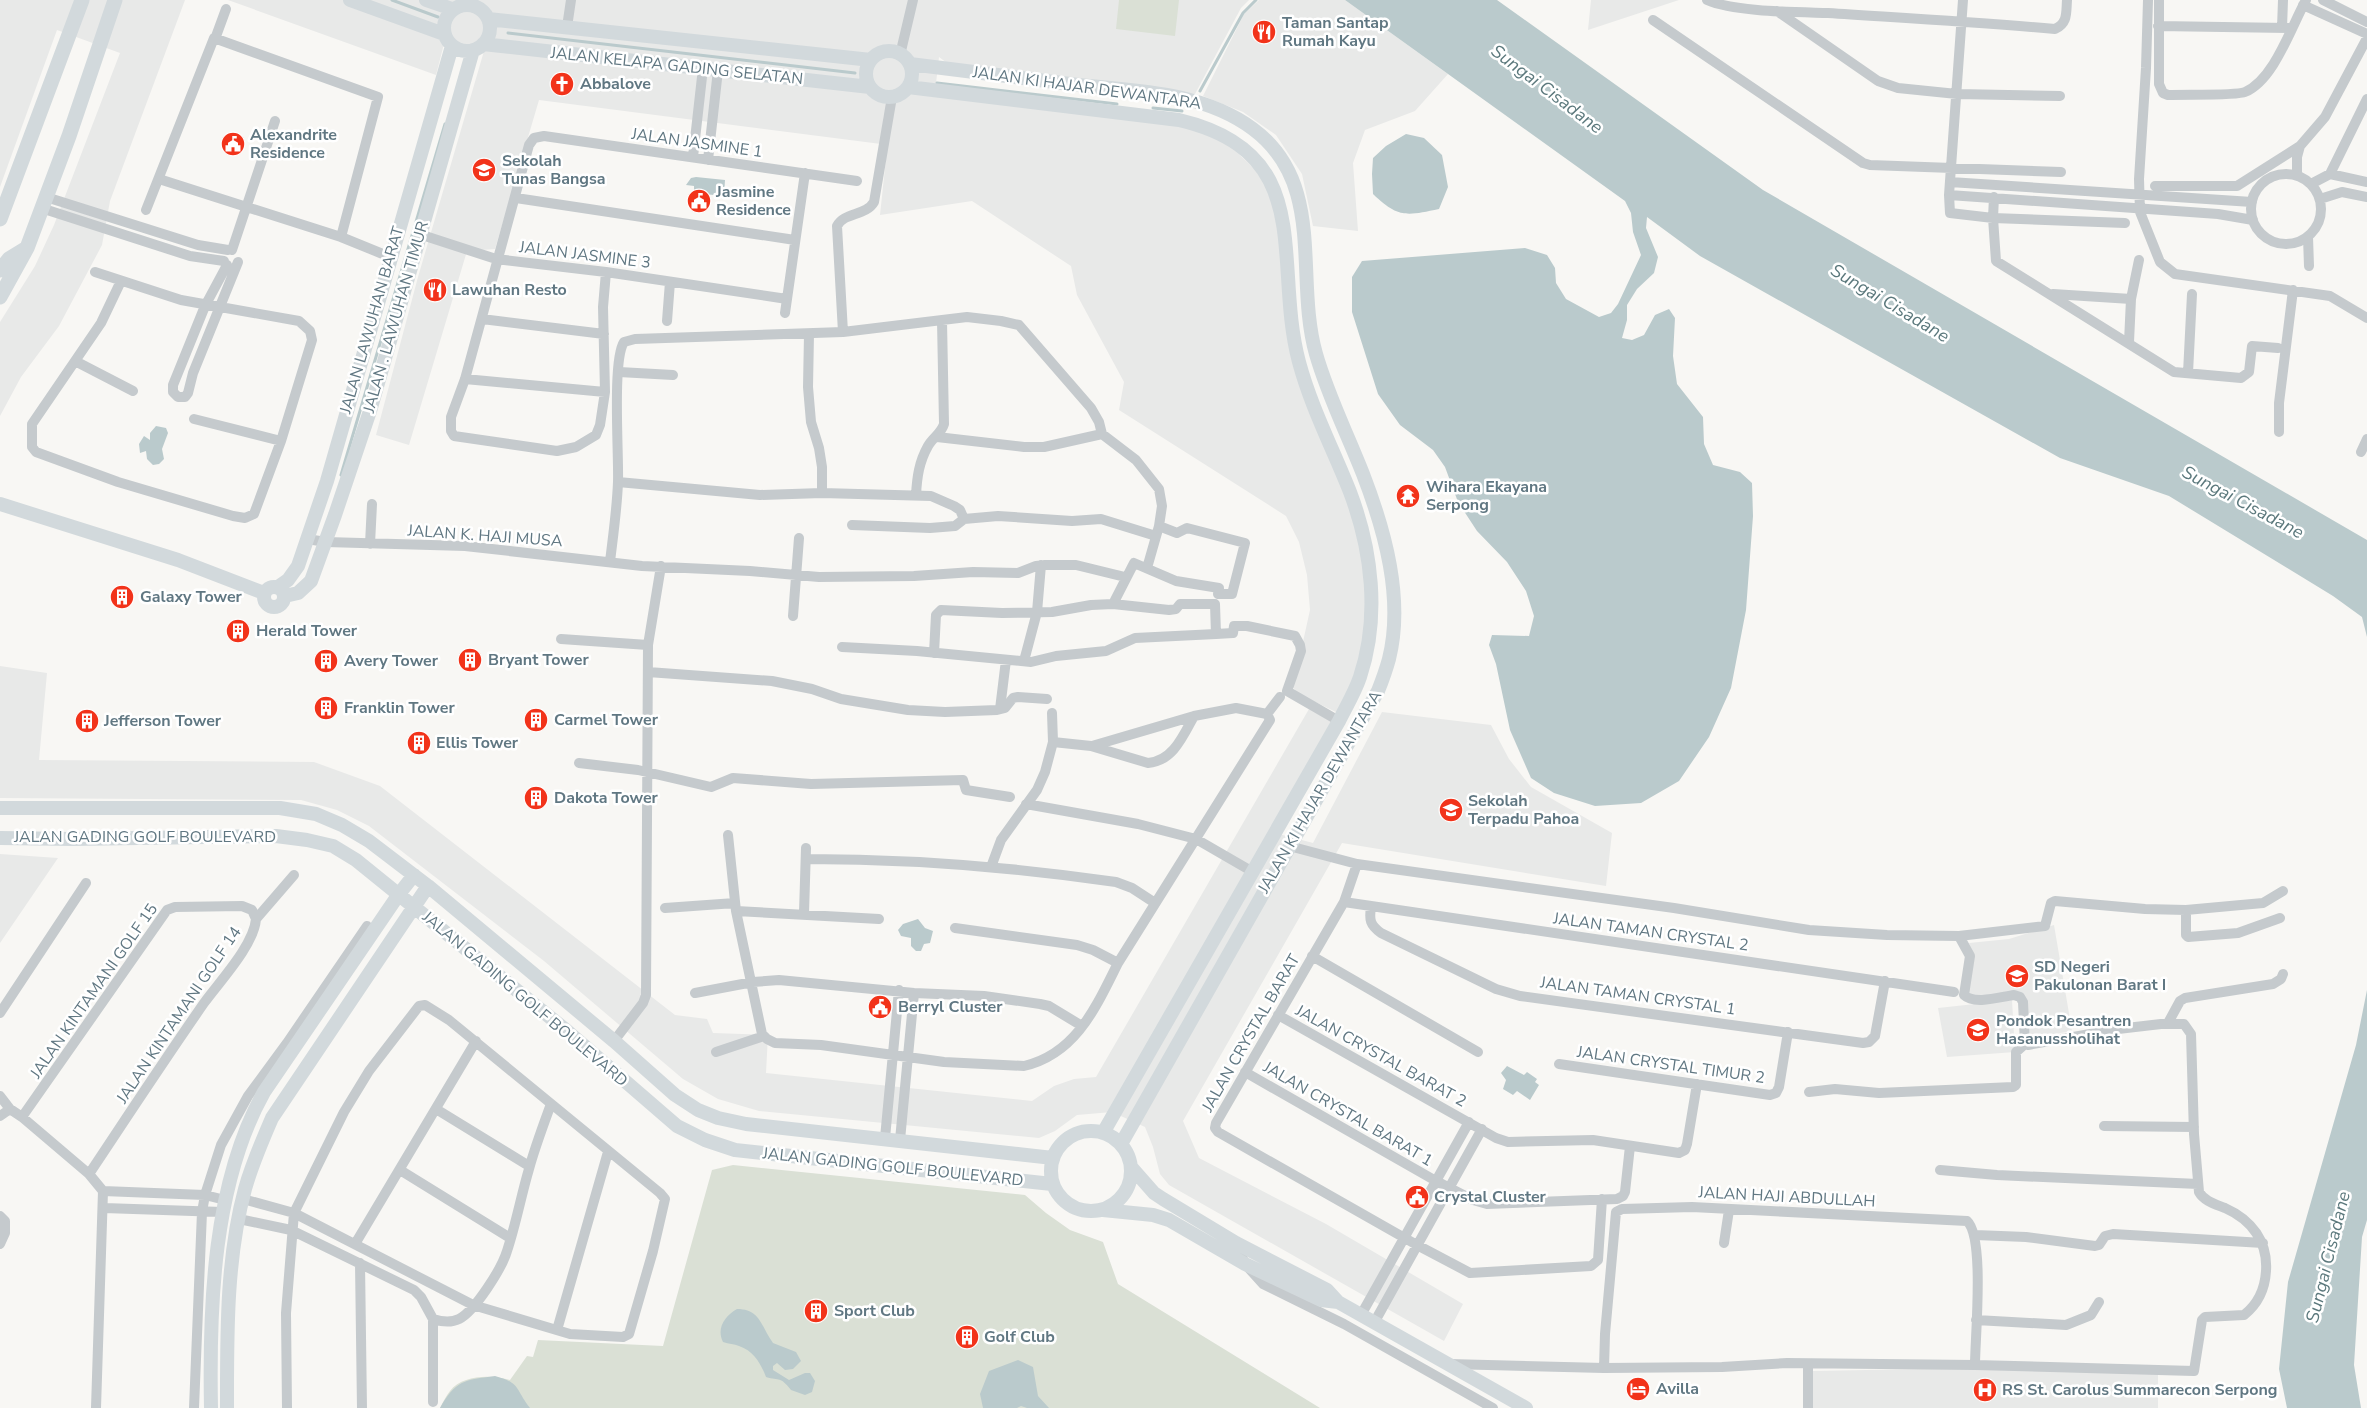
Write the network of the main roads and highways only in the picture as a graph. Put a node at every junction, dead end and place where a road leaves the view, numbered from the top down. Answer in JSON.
{"nodes":[{"id":1,"x":82,"y":0,"type":"edge"},
{"id":2,"x":115,"y":0,"type":"edge"},
{"id":3,"x":0,"y":218,"type":"edge"},
{"id":4,"x":27,"y":248,"type":"junction"},
{"id":5,"x":0,"y":270,"type":"edge"},
{"id":6,"x":0,"y":297,"type":"edge"}],
"edges":[{"from":1,"to":3,"type":"main road"},
{"from":2,"to":4,"type":"main road"},
{"from":4,"to":5,"type":"main road"},
{"from":4,"to":6,"type":"main road"}]}
